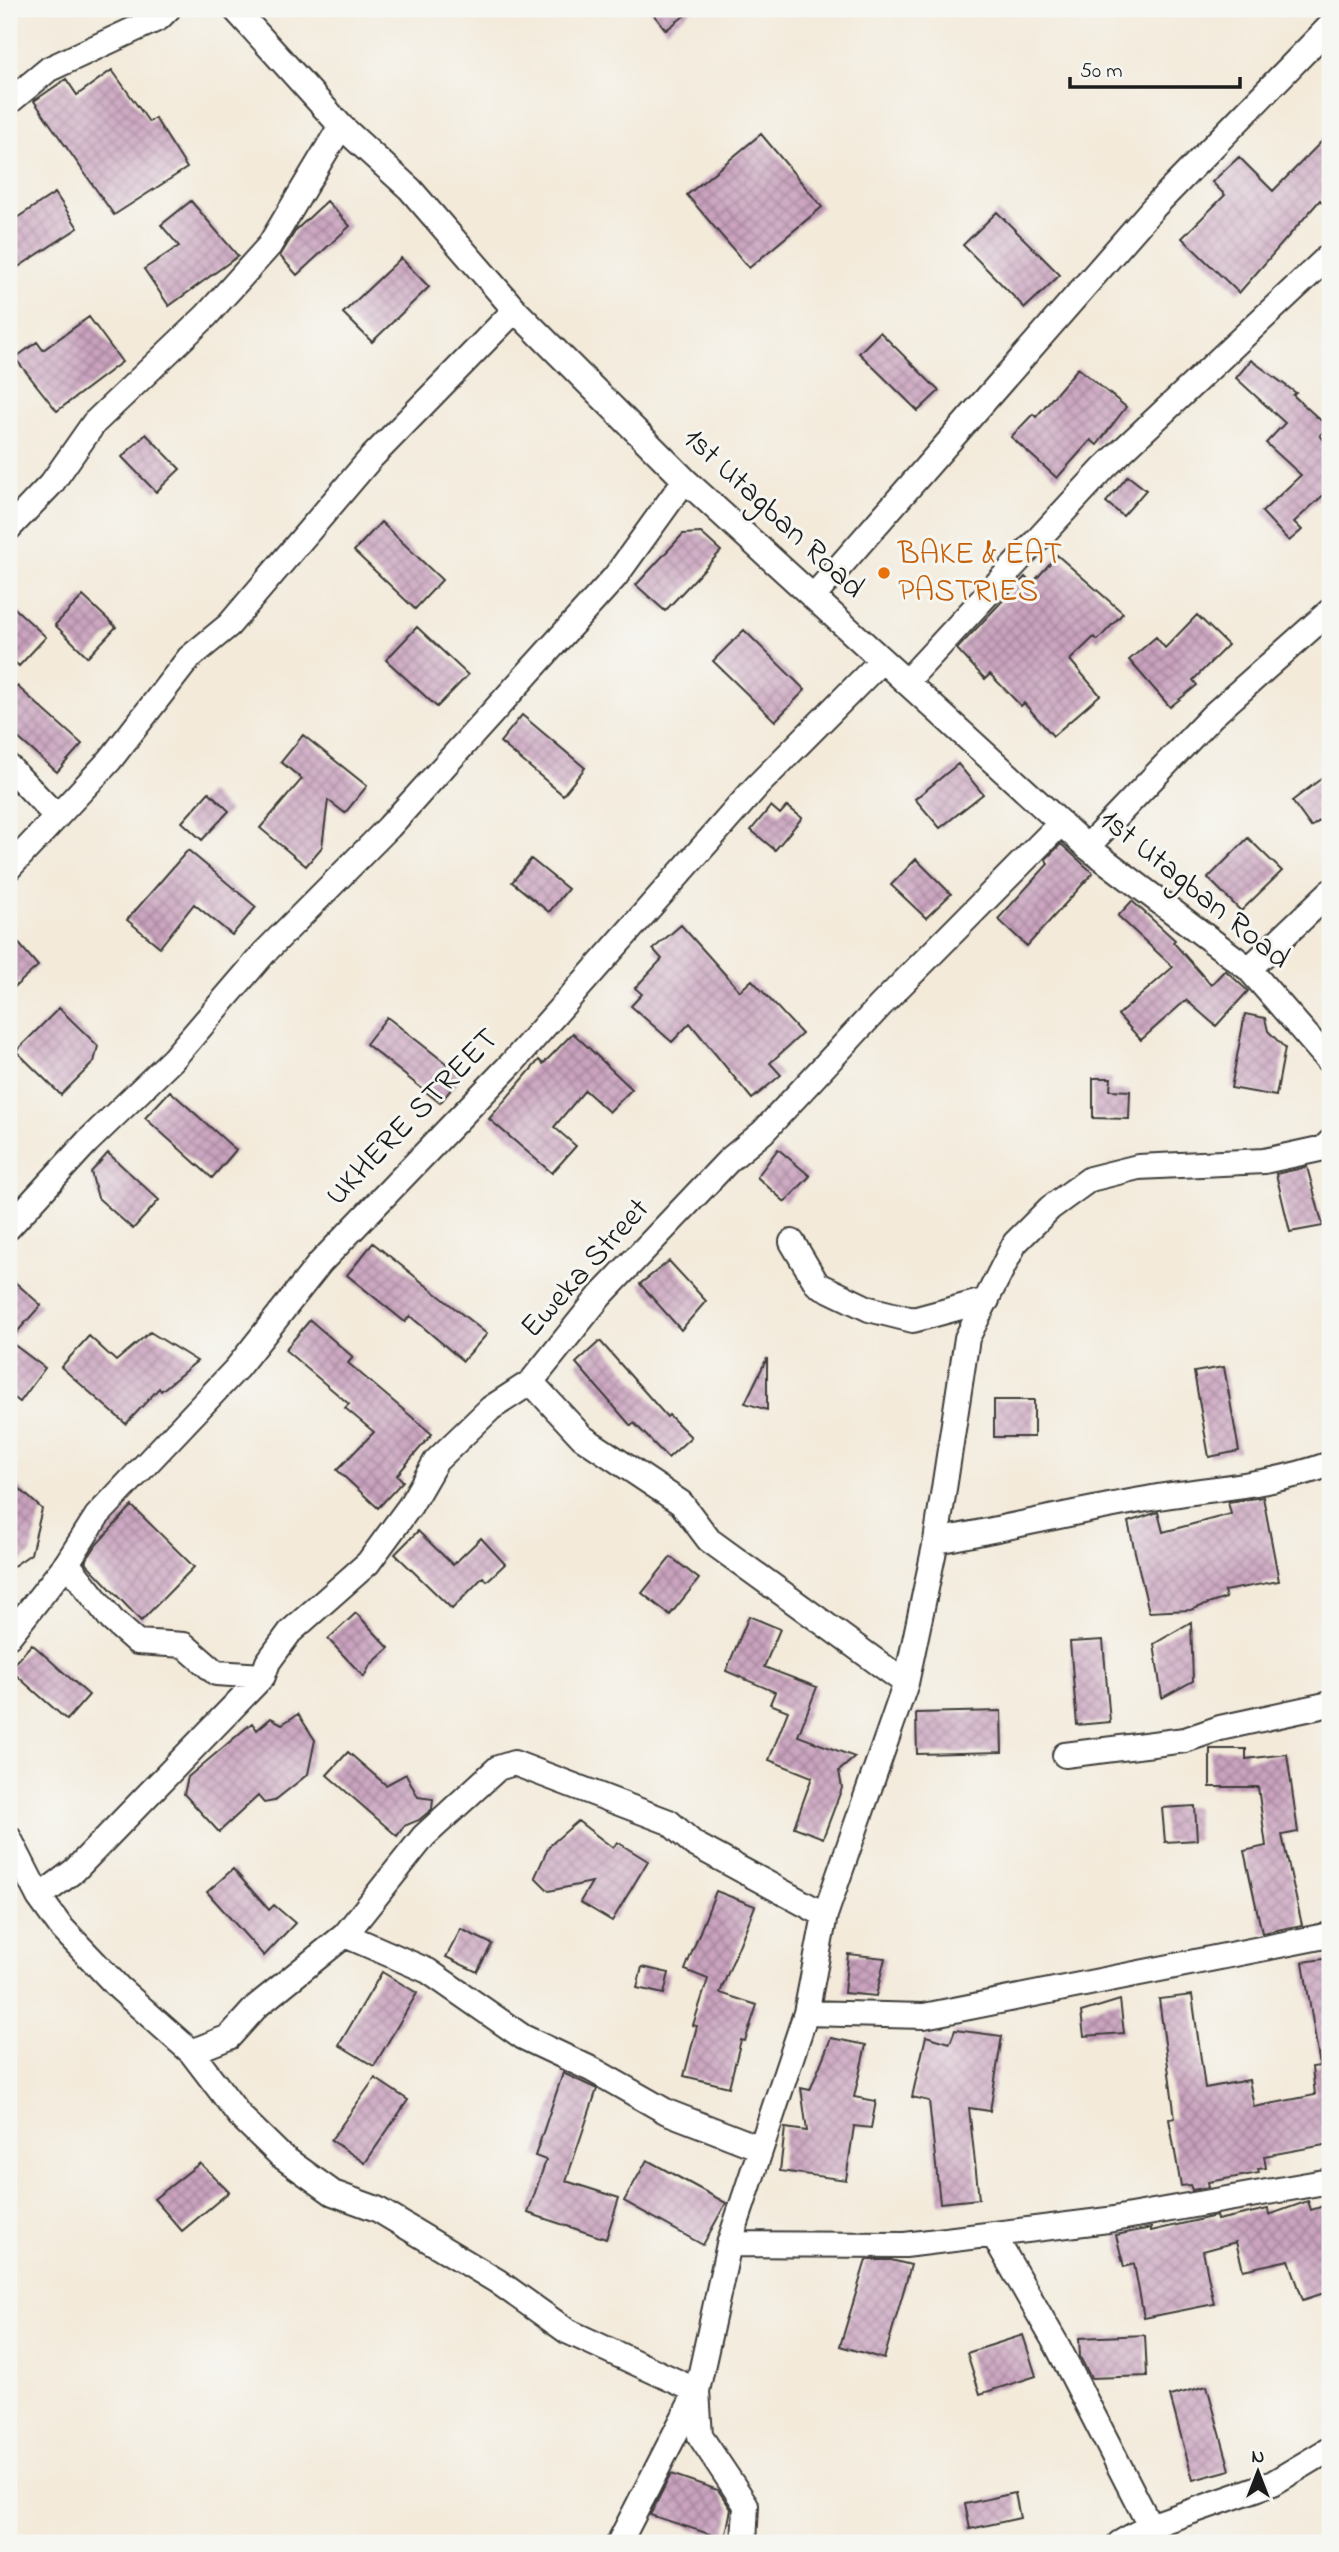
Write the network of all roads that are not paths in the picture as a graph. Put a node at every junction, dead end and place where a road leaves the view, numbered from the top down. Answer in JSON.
{"nodes":[{"id":1,"x":168,"y":9,"type":"edge"},
{"id":2,"x":235,"y":9,"type":"edge"},
{"id":3,"x":1330,"y":26,"type":"edge"},
{"id":4,"x":9,"y":103,"type":"edge"},
{"id":5,"x":341,"y":126,"type":"junction"},
{"id":6,"x":1330,"y":255,"type":"edge"},
{"id":7,"x":515,"y":310,"type":"junction"},
{"id":8,"x":685,"y":480,"type":"junction"},
{"id":9,"x":9,"y":528,"type":"edge"},
{"id":10,"x":813,"y":597,"type":"junction"},
{"id":11,"x":1330,"y":611,"type":"edge"},
{"id":12,"x":883,"y":660,"type":"junction"},
{"id":13,"x":906,"y":682,"type":"junction"},
{"id":14,"x":9,"y":767,"type":"edge"},
{"id":15,"x":57,"y":817,"type":"junction"},
{"id":16,"x":1061,"y":823,"type":"junction"},
{"id":17,"x":1087,"y":847,"type":"junction"},
{"id":18,"x":9,"y":868,"type":"edge"},
{"id":19,"x":1330,"y":892,"type":"edge"},
{"id":20,"x":1249,"y":969,"type":"junction"},
{"id":21,"x":1330,"y":1062,"type":"edge"},
{"id":22,"x":1330,"y":1142,"type":"edge"},
{"id":23,"x":9,"y":1227,"type":"edge"},
{"id":24,"x":792,"y":1242,"type":"dead end"},
{"id":25,"x":987,"y":1300,"type":"junction"},
{"id":26,"x":531,"y":1382,"type":"junction"},
{"id":27,"x":1330,"y":1464,"type":"edge"},
{"id":28,"x":936,"y":1541,"type":"junction"},
{"id":29,"x":67,"y":1563,"type":"junction"},
{"id":30,"x":9,"y":1636,"type":"edge"},
{"id":31,"x":262,"y":1676,"type":"junction"},
{"id":32,"x":906,"y":1683,"type":"junction"},
{"id":33,"x":1330,"y":1704,"type":"edge"},
{"id":34,"x":1065,"y":1755,"type":"dead end"},
{"id":35,"x":9,"y":1838,"type":"edge"},
{"id":36,"x":39,"y":1898,"type":"junction"},
{"id":37,"x":825,"y":1916,"type":"junction"},
{"id":38,"x":345,"y":1935,"type":"junction"},
{"id":39,"x":1330,"y":1935,"type":"edge"},
{"id":40,"x":806,"y":2013,"type":"junction"},
{"id":41,"x":191,"y":2052,"type":"junction"},
{"id":42,"x":760,"y":2148,"type":"junction"},
{"id":43,"x":1330,"y":2181,"type":"edge"},
{"id":44,"x":993,"y":2234,"type":"junction"},
{"id":45,"x":729,"y":2244,"type":"junction"},
{"id":46,"x":697,"y":2391,"type":"junction"},
{"id":47,"x":1330,"y":2449,"type":"edge"},
{"id":48,"x":1150,"y":2526,"type":"junction"},
{"id":49,"x":619,"y":2543,"type":"edge"},
{"id":50,"x":744,"y":2543,"type":"edge"},
{"id":51,"x":1120,"y":2543,"type":"edge"}],
"edges":[{"from":1,"to":4,"type":"street"},
{"from":2,"to":5,"type":"street","name":"1st Utagban Road"},
{"from":3,"to":10,"type":"street"},
{"from":5,"to":7,"type":"street","name":"1st Utagban Road"},
{"from":5,"to":9,"type":"street"},
{"from":6,"to":13,"type":"street"},
{"from":7,"to":8,"type":"street","name":"1st Utagban Road"},
{"from":7,"to":15,"type":"street"},
{"from":8,"to":10,"type":"street","name":"1st Utagban Road"},
{"from":8,"to":23,"type":"street"},
{"from":10,"to":12,"type":"street","name":"1st Utagban Road"},
{"from":11,"to":17,"type":"street"},
{"from":12,"to":13,"type":"street","name":"1st Utagban Road"},
{"from":12,"to":29,"type":"street","name":"UKHERE STREET"},
{"from":13,"to":16,"type":"street","name":"1st Utagban Road"},
{"from":14,"to":15,"type":"street"},
{"from":15,"to":18,"type":"street"},
{"from":16,"to":17,"type":"street","name":"1st Utagban Road"},
{"from":16,"to":26,"type":"street","name":"Eweka Street"},
{"from":17,"to":20,"type":"street","name":"1st Utagban Road"},
{"from":19,"to":20,"type":"street"},
{"from":20,"to":21,"type":"street","name":"1st Utagban Road"},
{"from":22,"to":25,"type":"street"},
{"from":24,"to":25,"type":"street"},
{"from":25,"to":28,"type":"street"},
{"from":26,"to":31,"type":"street","name":"Eweka Street"},
{"from":26,"to":32,"type":"street"},
{"from":27,"to":28,"type":"street"},
{"from":28,"to":32,"type":"street"},
{"from":29,"to":30,"type":"street","name":"UKHERE STREET"},
{"from":29,"to":31,"type":"street"},
{"from":31,"to":36,"type":"street","name":"Eweka Street"},
{"from":32,"to":37,"type":"street"},
{"from":33,"to":34,"type":"street"},
{"from":35,"to":36,"type":"street"},
{"from":36,"to":41,"type":"street"},
{"from":37,"to":38,"type":"street"},
{"from":37,"to":40,"type":"street"},
{"from":38,"to":41,"type":"street"},
{"from":38,"to":42,"type":"street"},
{"from":39,"to":40,"type":"street"},
{"from":40,"to":42,"type":"street"},
{"from":41,"to":46,"type":"street"},
{"from":42,"to":45,"type":"street"},
{"from":43,"to":44,"type":"street"},
{"from":44,"to":45,"type":"street"},
{"from":44,"to":48,"type":"street"},
{"from":45,"to":46,"type":"street"},
{"from":46,"to":49,"type":"street"},
{"from":46,"to":50,"type":"street"},
{"from":47,"to":48,"type":"street"},
{"from":48,"to":51,"type":"street"}]}
